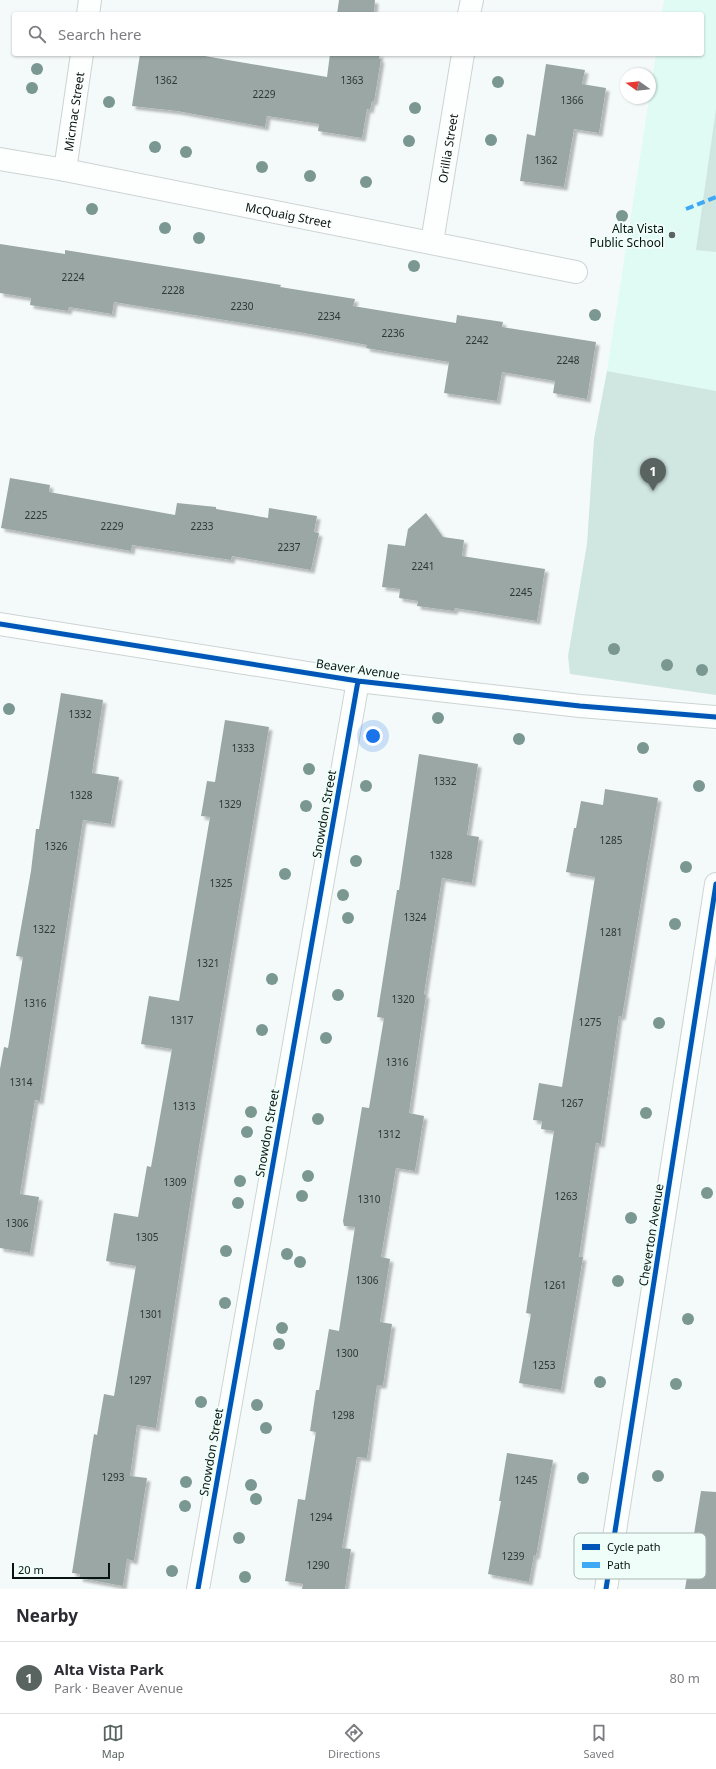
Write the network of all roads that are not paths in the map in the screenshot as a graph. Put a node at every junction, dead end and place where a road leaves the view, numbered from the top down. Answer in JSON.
{"nodes":[{"id":1,"x":90,"y":0,"type":"edge"},
{"id":2,"x":472,"y":0,"type":"edge"},
{"id":3,"x":88,"y":12,"type":"edge"},
{"id":4,"x":469,"y":12,"type":"edge"},
{"id":5,"x":82,"y":56,"type":"edge"},
{"id":6,"x":463,"y":56,"type":"edge"},
{"id":7,"x":0,"y":159,"type":"edge"},
{"id":8,"x":65,"y":170,"type":"junction"},
{"id":9,"x":432,"y":242,"type":"junction"},
{"id":10,"x":576,"y":272,"type":"dead end"},
{"id":11,"x":0,"y":624,"type":"edge"},
{"id":12,"x":358,"y":680,"type":"junction"},
{"id":13,"x":716,"y":717,"type":"edge"},
{"id":14,"x":716,"y":884,"type":"edge"},
{"id":15,"x":615,"y":1533,"type":"edge"},
{"id":16,"x":608,"y":1579,"type":"edge"},
{"id":17,"x":198,"y":1589,"type":"edge"},
{"id":18,"x":606,"y":1589,"type":"edge"}],
"edges":[{"from":1,"to":3,"type":"street"},
{"from":2,"to":4,"type":"street"},
{"from":5,"to":8,"type":"street","name":"Micmac Street"},
{"from":6,"to":9,"type":"street","name":"Orillia Street"},
{"from":7,"to":8,"type":"street","name":"McQuaig Street"},
{"from":8,"to":9,"type":"street","name":"McQuaig Street"},
{"from":9,"to":10,"type":"street","name":"McQuaig Street"},
{"from":11,"to":12,"type":"street","name":"Beaver Avenue"},
{"from":12,"to":13,"type":"street","name":"Beaver Avenue"},
{"from":12,"to":17,"type":"street","name":"Snowdon Street"},
{"from":14,"to":15,"type":"street","name":"Cheverton Avenue"},
{"from":16,"to":18,"type":"street","name":"Cheverton Avenue"}]}
